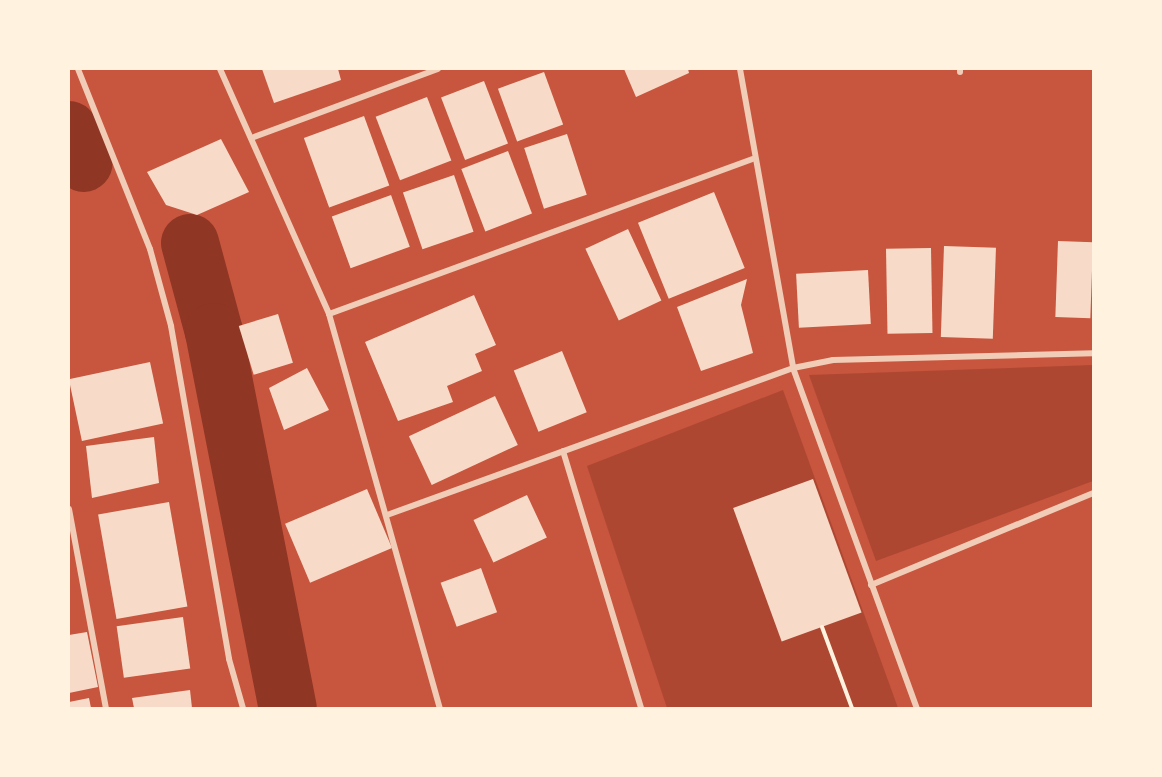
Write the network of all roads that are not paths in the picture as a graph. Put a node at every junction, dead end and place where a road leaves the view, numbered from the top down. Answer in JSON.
{"nodes":[{"id":1,"x":78,"y":69,"type":"edge"},
{"id":2,"x":220,"y":69,"type":"edge"},
{"id":3,"x":438,"y":69,"type":"edge"},
{"id":4,"x":740,"y":69,"type":"edge"},
{"id":5,"x":254,"y":136,"type":"junction"},
{"id":6,"x":752,"y":159,"type":"junction"},
{"id":7,"x":328,"y":314,"type":"junction"},
{"id":8,"x":1093,"y":352,"type":"edge"},
{"id":9,"x":793,"y":368,"type":"junction"},
{"id":10,"x":563,"y":451,"type":"junction"},
{"id":11,"x":1093,"y":493,"type":"edge"},
{"id":12,"x":69,"y":508,"type":"edge"},
{"id":13,"x":387,"y":515,"type":"junction"},
{"id":14,"x":70,"y":531,"type":"edge"},
{"id":15,"x":871,"y":585,"type":"junction"},
{"id":16,"x":106,"y":708,"type":"edge"},
{"id":17,"x":243,"y":708,"type":"edge"},
{"id":18,"x":440,"y":708,"type":"edge"},
{"id":19,"x":641,"y":708,"type":"edge"},
{"id":20,"x":917,"y":708,"type":"edge"}],
"edges":[{"from":1,"to":17,"type":"street"},
{"from":2,"to":5,"type":"street"},
{"from":3,"to":5,"type":"street"},
{"from":4,"to":6,"type":"street"},
{"from":5,"to":7,"type":"street"},
{"from":6,"to":7,"type":"street"},
{"from":6,"to":9,"type":"street"},
{"from":7,"to":13,"type":"street"},
{"from":8,"to":9,"type":"street"},
{"from":9,"to":10,"type":"street"},
{"from":9,"to":15,"type":"street"},
{"from":10,"to":13,"type":"street"},
{"from":10,"to":19,"type":"street"},
{"from":11,"to":15,"type":"street"},
{"from":12,"to":14,"type":"street"},
{"from":13,"to":18,"type":"street"},
{"from":14,"to":16,"type":"street"},
{"from":15,"to":20,"type":"street"}]}
